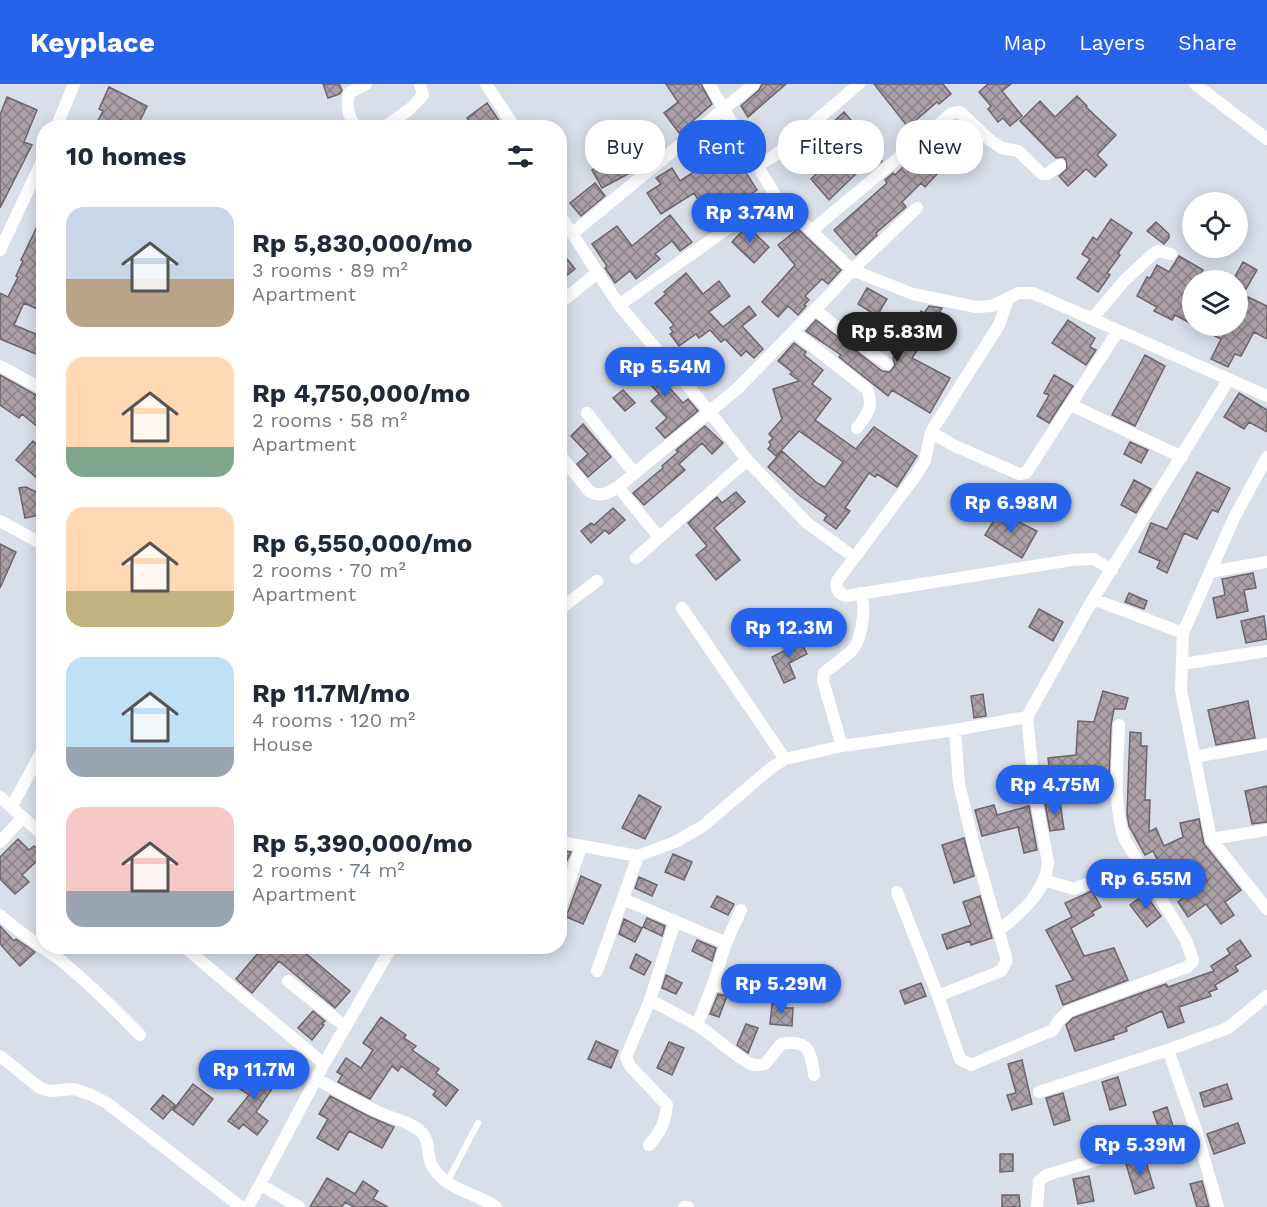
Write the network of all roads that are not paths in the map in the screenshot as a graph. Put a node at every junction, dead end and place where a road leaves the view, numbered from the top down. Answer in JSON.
{"nodes":[{"id":1,"x":74,"y":84,"type":"edge"},
{"id":2,"x":366,"y":84,"type":"edge"},
{"id":3,"x":421,"y":84,"type":"edge"},
{"id":4,"x":486,"y":84,"type":"edge"},
{"id":5,"x":709,"y":84,"type":"edge"},
{"id":6,"x":754,"y":84,"type":"edge"},
{"id":7,"x":859,"y":84,"type":"edge"},
{"id":8,"x":1195,"y":84,"type":"edge"},
{"id":9,"x":723,"y":110,"type":"junction"},
{"id":10,"x":59,"y":120,"type":"edge"},
{"id":11,"x":353,"y":120,"type":"edge"},
{"id":12,"x":394,"y":120,"type":"edge"},
{"id":13,"x":509,"y":120,"type":"edge"},
{"id":14,"x":729,"y":120,"type":"edge"},
{"id":15,"x":1267,"y":139,"type":"edge"},
{"id":16,"x":766,"y":160,"type":"edge"},
{"id":17,"x":1060,"y":165,"type":"dead end"},
{"id":18,"x":763,"y":174,"type":"edge"},
{"id":19,"x":36,"y":184,"type":"edge"},
{"id":20,"x":775,"y":195,"type":"junction"},
{"id":21,"x":917,"y":208,"type":"dead end"},
{"id":22,"x":567,"y":224,"type":"edge"},
{"id":23,"x":811,"y":231,"type":"junction"},
{"id":24,"x":573,"y":233,"type":"junction"},
{"id":25,"x":0,"y":250,"type":"edge"},
{"id":26,"x":1171,"y":254,"type":"dead end"},
{"id":27,"x":852,"y":270,"type":"junction"},
{"id":28,"x":597,"y":273,"type":"junction"},
{"id":29,"x":567,"y":297,"type":"edge"},
{"id":30,"x":1008,"y":299,"type":"junction"},
{"id":31,"x":619,"y":305,"type":"junction"},
{"id":32,"x":815,"y":309,"type":"junction"},
{"id":33,"x":1092,"y":319,"type":"junction"},
{"id":34,"x":1118,"y":331,"type":"junction"},
{"id":35,"x":794,"y":332,"type":"junction"},
{"id":36,"x":887,"y":364,"type":"dead end"},
{"id":37,"x":0,"y":366,"type":"edge"},
{"id":38,"x":1229,"y":379,"type":"junction"},
{"id":39,"x":36,"y":386,"type":"edge"},
{"id":40,"x":1267,"y":396,"type":"edge"},
{"id":41,"x":1071,"y":405,"type":"junction"},
{"id":42,"x":709,"y":411,"type":"junction"},
{"id":43,"x":587,"y":413,"type":"dead end"},
{"id":44,"x":857,"y":428,"type":"dead end"},
{"id":45,"x":931,"y":432,"type":"junction"},
{"id":46,"x":1182,"y":457,"type":"junction"},
{"id":47,"x":1267,"y":457,"type":"edge"},
{"id":48,"x":747,"y":460,"type":"junction"},
{"id":49,"x":567,"y":463,"type":"edge"},
{"id":50,"x":634,"y":473,"type":"junction"},
{"id":51,"x":618,"y":487,"type":"junction"},
{"id":52,"x":0,"y":522,"type":"edge"},
{"id":53,"x":659,"y":537,"type":"junction"},
{"id":54,"x":36,"y":540,"type":"edge"},
{"id":55,"x":854,"y":556,"type":"junction"},
{"id":56,"x":636,"y":558,"type":"dead end"},
{"id":57,"x":1267,"y":562,"type":"edge"},
{"id":58,"x":1112,"y":570,"type":"junction"},
{"id":59,"x":1210,"y":572,"type":"junction"},
{"id":60,"x":597,"y":581,"type":"dead end"},
{"id":61,"x":860,"y":593,"type":"junction"},
{"id":62,"x":1093,"y":599,"type":"junction"},
{"id":63,"x":567,"y":604,"type":"edge"},
{"id":64,"x":682,"y":608,"type":"dead end"},
{"id":65,"x":1183,"y":633,"type":"junction"},
{"id":66,"x":1267,"y":651,"type":"edge"},
{"id":67,"x":1182,"y":664,"type":"junction"},
{"id":68,"x":1027,"y":717,"type":"junction"},
{"id":69,"x":1119,"y":725,"type":"dead end"},
{"id":70,"x":955,"y":730,"type":"junction"},
{"id":71,"x":1267,"y":744,"type":"edge"},
{"id":72,"x":842,"y":746,"type":"junction"},
{"id":73,"x":1194,"y":757,"type":"junction"},
{"id":74,"x":785,"y":759,"type":"junction"},
{"id":75,"x":36,"y":762,"type":"edge"},
{"id":76,"x":1117,"y":791,"type":"junction"},
{"id":77,"x":1035,"y":794,"type":"junction"},
{"id":78,"x":0,"y":797,"type":"edge"},
{"id":79,"x":12,"y":806,"type":"junction"},
{"id":80,"x":23,"y":817,"type":"junction"},
{"id":81,"x":36,"y":829,"type":"edge"},
{"id":82,"x":1267,"y":830,"type":"edge"},
{"id":83,"x":1211,"y":839,"type":"junction"},
{"id":84,"x":0,"y":842,"type":"edge"},
{"id":85,"x":567,"y":844,"type":"edge"},
{"id":86,"x":581,"y":847,"type":"junction"},
{"id":87,"x":638,"y":856,"type":"junction"},
{"id":88,"x":1140,"y":863,"type":"junction"},
{"id":89,"x":1044,"y":880,"type":"junction"},
{"id":90,"x":567,"y":888,"type":"edge"},
{"id":91,"x":897,"y":892,"type":"dead end"},
{"id":92,"x":623,"y":899,"type":"junction"},
{"id":93,"x":1267,"y":909,"type":"edge"},
{"id":94,"x":741,"y":910,"type":"dead end"},
{"id":95,"x":0,"y":915,"type":"edge"},
{"id":96,"x":675,"y":921,"type":"junction"},
{"id":97,"x":998,"y":931,"type":"junction"},
{"id":98,"x":36,"y":943,"type":"edge"},
{"id":99,"x":726,"y":943,"type":"junction"},
{"id":100,"x":52,"y":954,"type":"edge"},
{"id":101,"x":193,"y":954,"type":"edge"},
{"id":102,"x":387,"y":954,"type":"edge"},
{"id":103,"x":597,"y":971,"type":"dead end"},
{"id":104,"x":288,"y":981,"type":"dead end"},
{"id":105,"x":713,"y":984,"type":"junction"},
{"id":106,"x":778,"y":996,"type":"dead end"},
{"id":107,"x":938,"y":996,"type":"junction"},
{"id":108,"x":1267,"y":996,"type":"edge"},
{"id":109,"x":650,"y":1000,"type":"junction"},
{"id":110,"x":697,"y":1025,"type":"junction"},
{"id":111,"x":346,"y":1027,"type":"junction"},
{"id":112,"x":140,"y":1035,"type":"dead end"},
{"id":113,"x":1168,"y":1050,"type":"junction"},
{"id":114,"x":0,"y":1056,"type":"edge"},
{"id":115,"x":324,"y":1064,"type":"junction"},
{"id":116,"x":814,"y":1076,"type":"dead end"},
{"id":117,"x":317,"y":1079,"type":"junction"},
{"id":118,"x":1039,"y":1092,"type":"dead end"},
{"id":119,"x":478,"y":1123,"type":"dead end"},
{"id":120,"x":1196,"y":1130,"type":"junction"},
{"id":121,"x":649,"y":1145,"type":"dead end"},
{"id":122,"x":447,"y":1183,"type":"junction"},
{"id":123,"x":261,"y":1185,"type":"junction"},
{"id":124,"x":478,"y":1202,"type":"edge"},
{"id":125,"x":241,"y":1207,"type":"edge"},
{"id":126,"x":248,"y":1207,"type":"edge"},
{"id":127,"x":299,"y":1207,"type":"edge"},
{"id":128,"x":496,"y":1207,"type":"edge"},
{"id":129,"x":1037,"y":1207,"type":"edge"},
{"id":130,"x":1218,"y":1207,"type":"edge"}],
"edges":[{"from":1,"to":10,"type":"street"},
{"from":2,"to":11,"type":"street"},
{"from":3,"to":12,"type":"street"},
{"from":4,"to":13,"type":"street"},
{"from":5,"to":9,"type":"street"},
{"from":6,"to":9,"type":"street"},
{"from":7,"to":16,"type":"street"},
{"from":8,"to":15,"type":"street"},
{"from":9,"to":14,"type":"street"},
{"from":9,"to":24,"type":"street"},
{"from":17,"to":23,"type":"street"},
{"from":18,"to":20,"type":"street"},
{"from":19,"to":25,"type":"street"},
{"from":20,"to":23,"type":"street"},
{"from":20,"to":31,"type":"street"},
{"from":21,"to":27,"type":"street"},
{"from":22,"to":24,"type":"street"},
{"from":23,"to":27,"type":"street"},
{"from":24,"to":28,"type":"street"},
{"from":26,"to":33,"type":"street"},
{"from":27,"to":30,"type":"street"},
{"from":27,"to":32,"type":"street"},
{"from":28,"to":29,"type":"street"},
{"from":28,"to":31,"type":"street"},
{"from":30,"to":33,"type":"street"},
{"from":30,"to":45,"type":"street"},
{"from":31,"to":42,"type":"street"},
{"from":32,"to":35,"type":"street"},
{"from":32,"to":36,"type":"street"},
{"from":33,"to":34,"type":"street"},
{"from":34,"to":38,"type":"street"},
{"from":34,"to":41,"type":"street"},
{"from":35,"to":42,"type":"street"},
{"from":35,"to":44,"type":"street"},
{"from":37,"to":39,"type":"street"},
{"from":38,"to":40,"type":"street"},
{"from":38,"to":46,"type":"street"},
{"from":41,"to":45,"type":"street"},
{"from":41,"to":46,"type":"street"},
{"from":42,"to":48,"type":"street"},
{"from":42,"to":50,"type":"street"},
{"from":43,"to":50,"type":"street"},
{"from":45,"to":55,"type":"street"},
{"from":46,"to":58,"type":"street"},
{"from":47,"to":59,"type":"street"},
{"from":48,"to":53,"type":"street"},
{"from":48,"to":55,"type":"street"},
{"from":49,"to":51,"type":"street"},
{"from":50,"to":51,"type":"street"},
{"from":51,"to":53,"type":"street"},
{"from":52,"to":54,"type":"street"},
{"from":53,"to":56,"type":"street"},
{"from":55,"to":61,"type":"street"},
{"from":57,"to":59,"type":"street"},
{"from":58,"to":61,"type":"street"},
{"from":58,"to":62,"type":"street"},
{"from":59,"to":65,"type":"street"},
{"from":60,"to":63,"type":"street"},
{"from":61,"to":72,"type":"street"},
{"from":62,"to":65,"type":"street"},
{"from":62,"to":68,"type":"street"},
{"from":64,"to":74,"type":"street"},
{"from":65,"to":67,"type":"street"},
{"from":66,"to":67,"type":"street"},
{"from":67,"to":73,"type":"street"},
{"from":68,"to":70,"type":"street"},
{"from":68,"to":77,"type":"street"},
{"from":69,"to":76,"type":"street"},
{"from":70,"to":72,"type":"street"},
{"from":70,"to":97,"type":"street"},
{"from":71,"to":73,"type":"street"},
{"from":72,"to":74,"type":"street"},
{"from":73,"to":83,"type":"street"},
{"from":74,"to":87,"type":"street"},
{"from":75,"to":79,"type":"street"},
{"from":76,"to":77,"type":"street"},
{"from":76,"to":88,"type":"street"},
{"from":77,"to":89,"type":"street"},
{"from":78,"to":79,"type":"street"},
{"from":79,"to":80,"type":"street"},
{"from":80,"to":81,"type":"street"},
{"from":80,"to":84,"type":"street"},
{"from":82,"to":83,"type":"street"},
{"from":83,"to":93,"type":"street"},
{"from":85,"to":86,"type":"street"},
{"from":86,"to":87,"type":"street"},
{"from":86,"to":90,"type":"street"},
{"from":87,"to":92,"type":"street"},
{"from":88,"to":89,"type":"street"},
{"from":88,"to":107,"type":"street"},
{"from":89,"to":97,"type":"street"},
{"from":91,"to":107,"type":"street"},
{"from":92,"to":96,"type":"street"},
{"from":92,"to":103,"type":"street"},
{"from":94,"to":99,"type":"street"},
{"from":95,"to":98,"type":"street"},
{"from":96,"to":99,"type":"street"},
{"from":96,"to":109,"type":"street"},
{"from":97,"to":107,"type":"street"},
{"from":99,"to":105,"type":"street"},
{"from":100,"to":112,"type":"street"},
{"from":101,"to":115,"type":"street"},
{"from":102,"to":111,"type":"street"},
{"from":104,"to":111,"type":"street"},
{"from":105,"to":106,"type":"street"},
{"from":105,"to":110,"type":"street"},
{"from":108,"to":113,"type":"street"},
{"from":109,"to":110,"type":"street"},
{"from":109,"to":121,"type":"street"},
{"from":110,"to":116,"type":"street"},
{"from":111,"to":115,"type":"street"},
{"from":113,"to":118,"type":"street"},
{"from":113,"to":120,"type":"street"},
{"from":114,"to":125,"type":"street"},
{"from":115,"to":117,"type":"street"},
{"from":117,"to":122,"type":"street"},
{"from":117,"to":123,"type":"street"},
{"from":119,"to":122,"type":"lane"},
{"from":120,"to":129,"type":"street"},
{"from":120,"to":130,"type":"street"},
{"from":122,"to":124,"type":"street"},
{"from":123,"to":126,"type":"street"},
{"from":123,"to":127,"type":"street"},
{"from":124,"to":128,"type":"street"}]}
